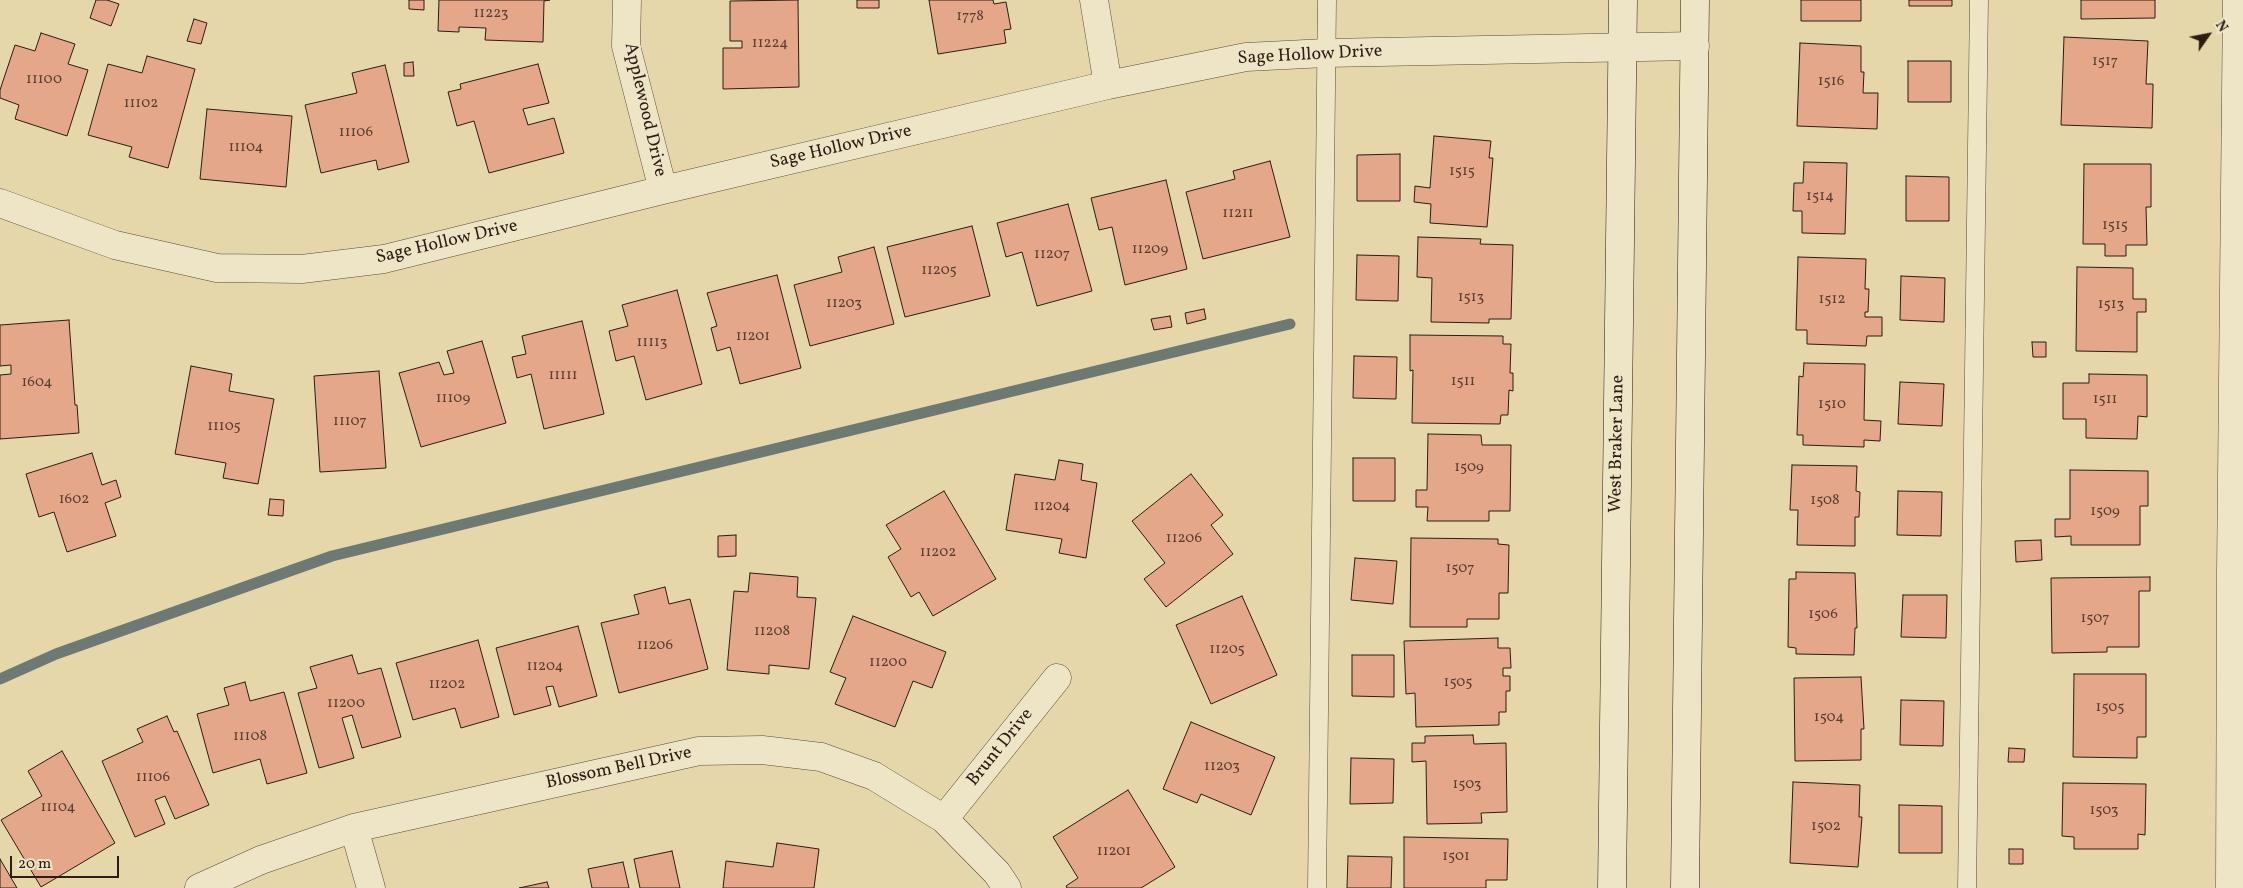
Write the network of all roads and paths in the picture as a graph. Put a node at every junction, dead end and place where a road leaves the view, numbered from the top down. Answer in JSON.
{"nodes":[{"id":1,"x":627,"y":0,"type":"edge"},
{"id":2,"x":1094,"y":0,"type":"edge"},
{"id":3,"x":1327,"y":0,"type":"edge"},
{"id":4,"x":1623,"y":0,"type":"edge"},
{"id":5,"x":1695,"y":0,"type":"edge"},
{"id":6,"x":1979,"y":0,"type":"edge"},
{"id":7,"x":2237,"y":0,"type":"edge"},
{"id":8,"x":1695,"y":46,"type":"junction"},
{"id":9,"x":1623,"y":48,"type":"junction"},
{"id":10,"x":1326,"y":53,"type":"junction"},
{"id":11,"x":1108,"y":85,"type":"junction"},
{"id":12,"x":663,"y":190,"type":"junction"},
{"id":13,"x":0,"y":203,"type":"edge"},
{"id":14,"x":2237,"y":573,"type":"edge"},
{"id":15,"x":1057,"y":678,"type":"dead end"},
{"id":16,"x":944,"y":819,"type":"junction"},
{"id":17,"x":354,"y":828,"type":"junction"},
{"id":18,"x":199,"y":888,"type":"edge"},
{"id":19,"x":371,"y":888,"type":"edge"},
{"id":20,"x":1007,"y":888,"type":"edge"},
{"id":21,"x":1318,"y":888,"type":"edge"},
{"id":22,"x":1612,"y":888,"type":"edge"},
{"id":23,"x":1685,"y":888,"type":"edge"},
{"id":24,"x":1967,"y":888,"type":"edge"},
{"id":25,"x":2230,"y":888,"type":"edge"}],
"edges":[{"from":1,"to":12,"type":"street","name":"Applewood Drive"},
{"from":2,"to":11,"type":"street"},
{"from":3,"to":10,"type":"lane"},
{"from":4,"to":9,"type":"street","name":"West Braker Lane"},
{"from":5,"to":8,"type":"street"},
{"from":6,"to":24,"type":"lane"},
{"from":7,"to":14,"type":"street"},
{"from":8,"to":9,"type":"street","name":"Sage Hollow Drive"},
{"from":8,"to":23,"type":"street"},
{"from":9,"to":10,"type":"street","name":"Sage Hollow Drive"},
{"from":9,"to":22,"type":"street","name":"West Braker Lane"},
{"from":10,"to":11,"type":"street","name":"Sage Hollow Drive"},
{"from":10,"to":21,"type":"lane"},
{"from":11,"to":12,"type":"street","name":"Sage Hollow Drive"},
{"from":12,"to":13,"type":"street","name":"Sage Hollow Drive"},
{"from":14,"to":25,"type":"street"},
{"from":15,"to":16,"type":"street","name":"Brunt Drive"},
{"from":16,"to":17,"type":"street","name":"Blossom Bell Drive"},
{"from":16,"to":20,"type":"street","name":"Blossom Bell Drive"},
{"from":17,"to":18,"type":"street","name":"Blossom Bell Drive"},
{"from":17,"to":19,"type":"street"}]}
